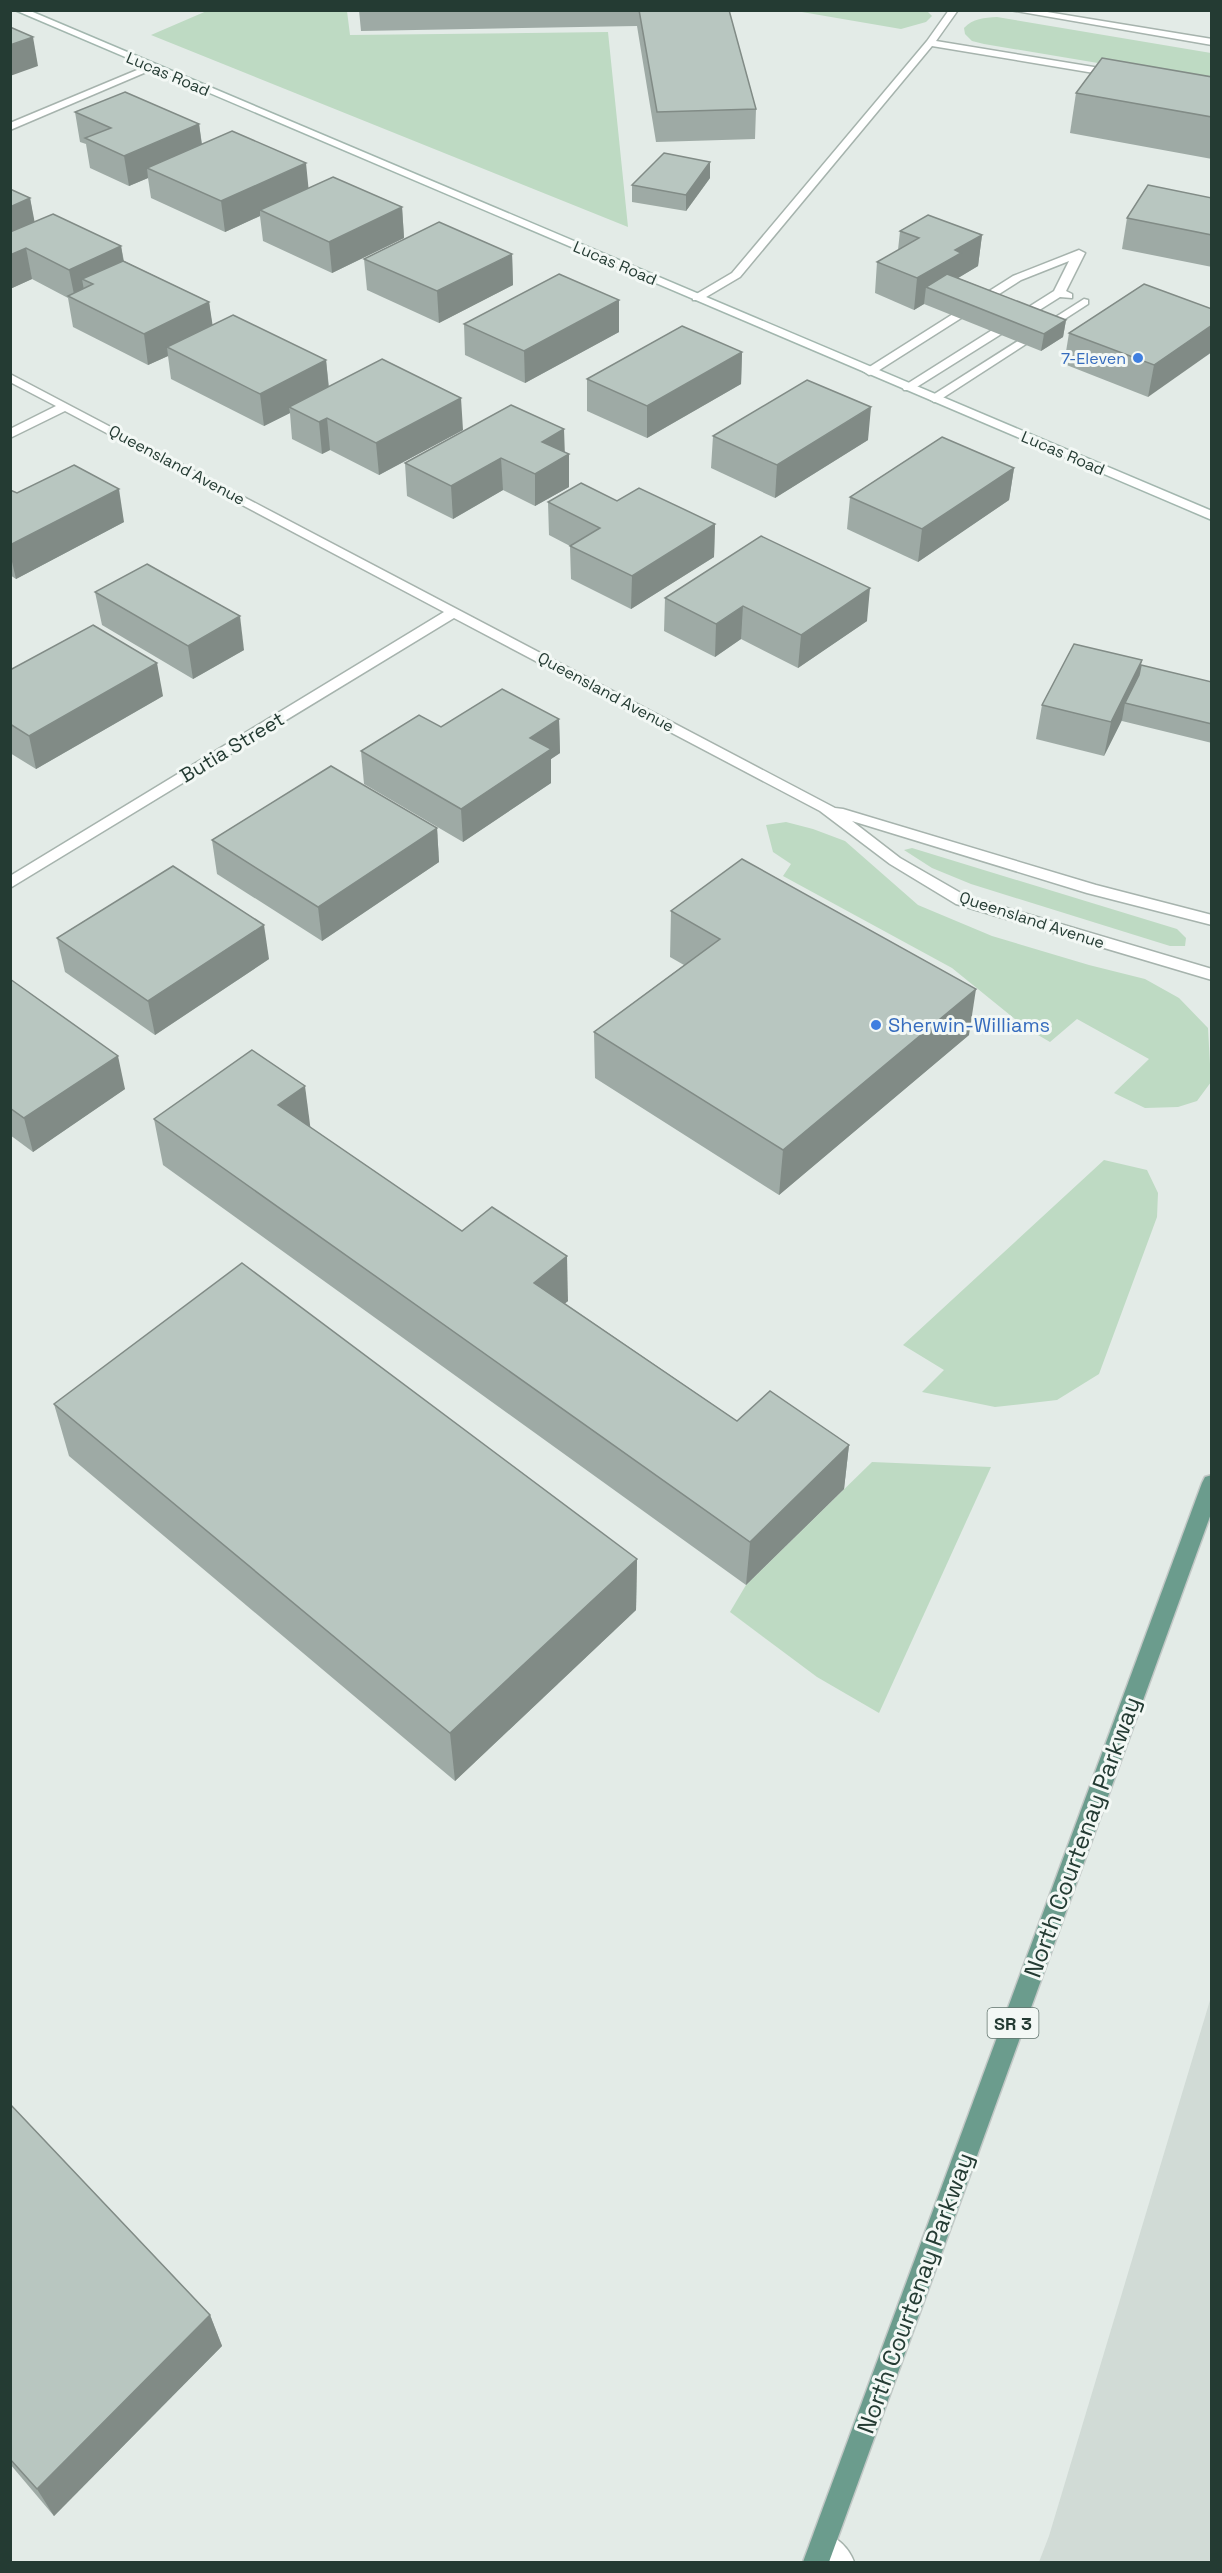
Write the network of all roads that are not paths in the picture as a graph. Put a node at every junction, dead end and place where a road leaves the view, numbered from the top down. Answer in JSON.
{"nodes":[{"id":1,"x":19,"y":10,"type":"edge"},
{"id":2,"x":954,"y":10,"type":"edge"},
{"id":3,"x":1014,"y":10,"type":"edge"},
{"id":4,"x":1212,"y":42,"type":"edge"},
{"id":5,"x":930,"y":43,"type":"junction"},
{"id":6,"x":153,"y":67,"type":"junction"},
{"id":7,"x":1130,"y":76,"type":"edge"},
{"id":8,"x":10,"y":127,"type":"edge"},
{"id":9,"x":1059,"y":293,"type":"junction"},
{"id":10,"x":697,"y":298,"type":"junction"},
{"id":11,"x":869,"y":371,"type":"junction"},
{"id":12,"x":10,"y":377,"type":"edge"},
{"id":13,"x":908,"y":387,"type":"junction"},
{"id":14,"x":934,"y":398,"type":"junction"},
{"id":15,"x":66,"y":406,"type":"junction"},
{"id":16,"x":10,"y":434,"type":"edge"},
{"id":17,"x":1212,"y":516,"type":"edge"},
{"id":18,"x":454,"y":612,"type":"junction"},
{"id":19,"x":825,"y":808,"type":"junction"},
{"id":20,"x":10,"y":883,"type":"edge"},
{"id":21,"x":1212,"y":920,"type":"edge"},
{"id":22,"x":1212,"y":975,"type":"edge"},
{"id":23,"x":1212,"y":1483,"type":"edge"},
{"id":24,"x":827,"y":2557,"type":"edge"}],
"edges":[{"from":1,"to":6,"type":"street","name":"Lucas Road"},
{"from":2,"to":5,"type":"street"},
{"from":3,"to":4,"type":"street"},
{"from":5,"to":7,"type":"street"},
{"from":5,"to":10,"type":"street"},
{"from":6,"to":8,"type":"street"},
{"from":6,"to":10,"type":"street","name":"Lucas Road"},
{"from":9,"to":11,"type":"street"},
{"from":9,"to":13,"type":"street"},
{"from":9,"to":14,"type":"street"},
{"from":10,"to":11,"type":"street","name":"Lucas Road"},
{"from":11,"to":13,"type":"street","name":"Lucas Road"},
{"from":12,"to":15,"type":"street","name":"Queensland Avenue"},
{"from":13,"to":14,"type":"street","name":"Lucas Road"},
{"from":14,"to":17,"type":"street","name":"Lucas Road"},
{"from":15,"to":16,"type":"street"},
{"from":15,"to":18,"type":"street","name":"Queensland Avenue"},
{"from":18,"to":19,"type":"street","name":"Queensland Avenue"},
{"from":18,"to":20,"type":"street","name":"Butia Street"},
{"from":19,"to":21,"type":"street"},
{"from":19,"to":22,"type":"street","name":"Queensland Avenue"},
{"from":23,"to":24,"type":"main road","name":"North Courtenay Parkway","number":"SR 3"}]}
